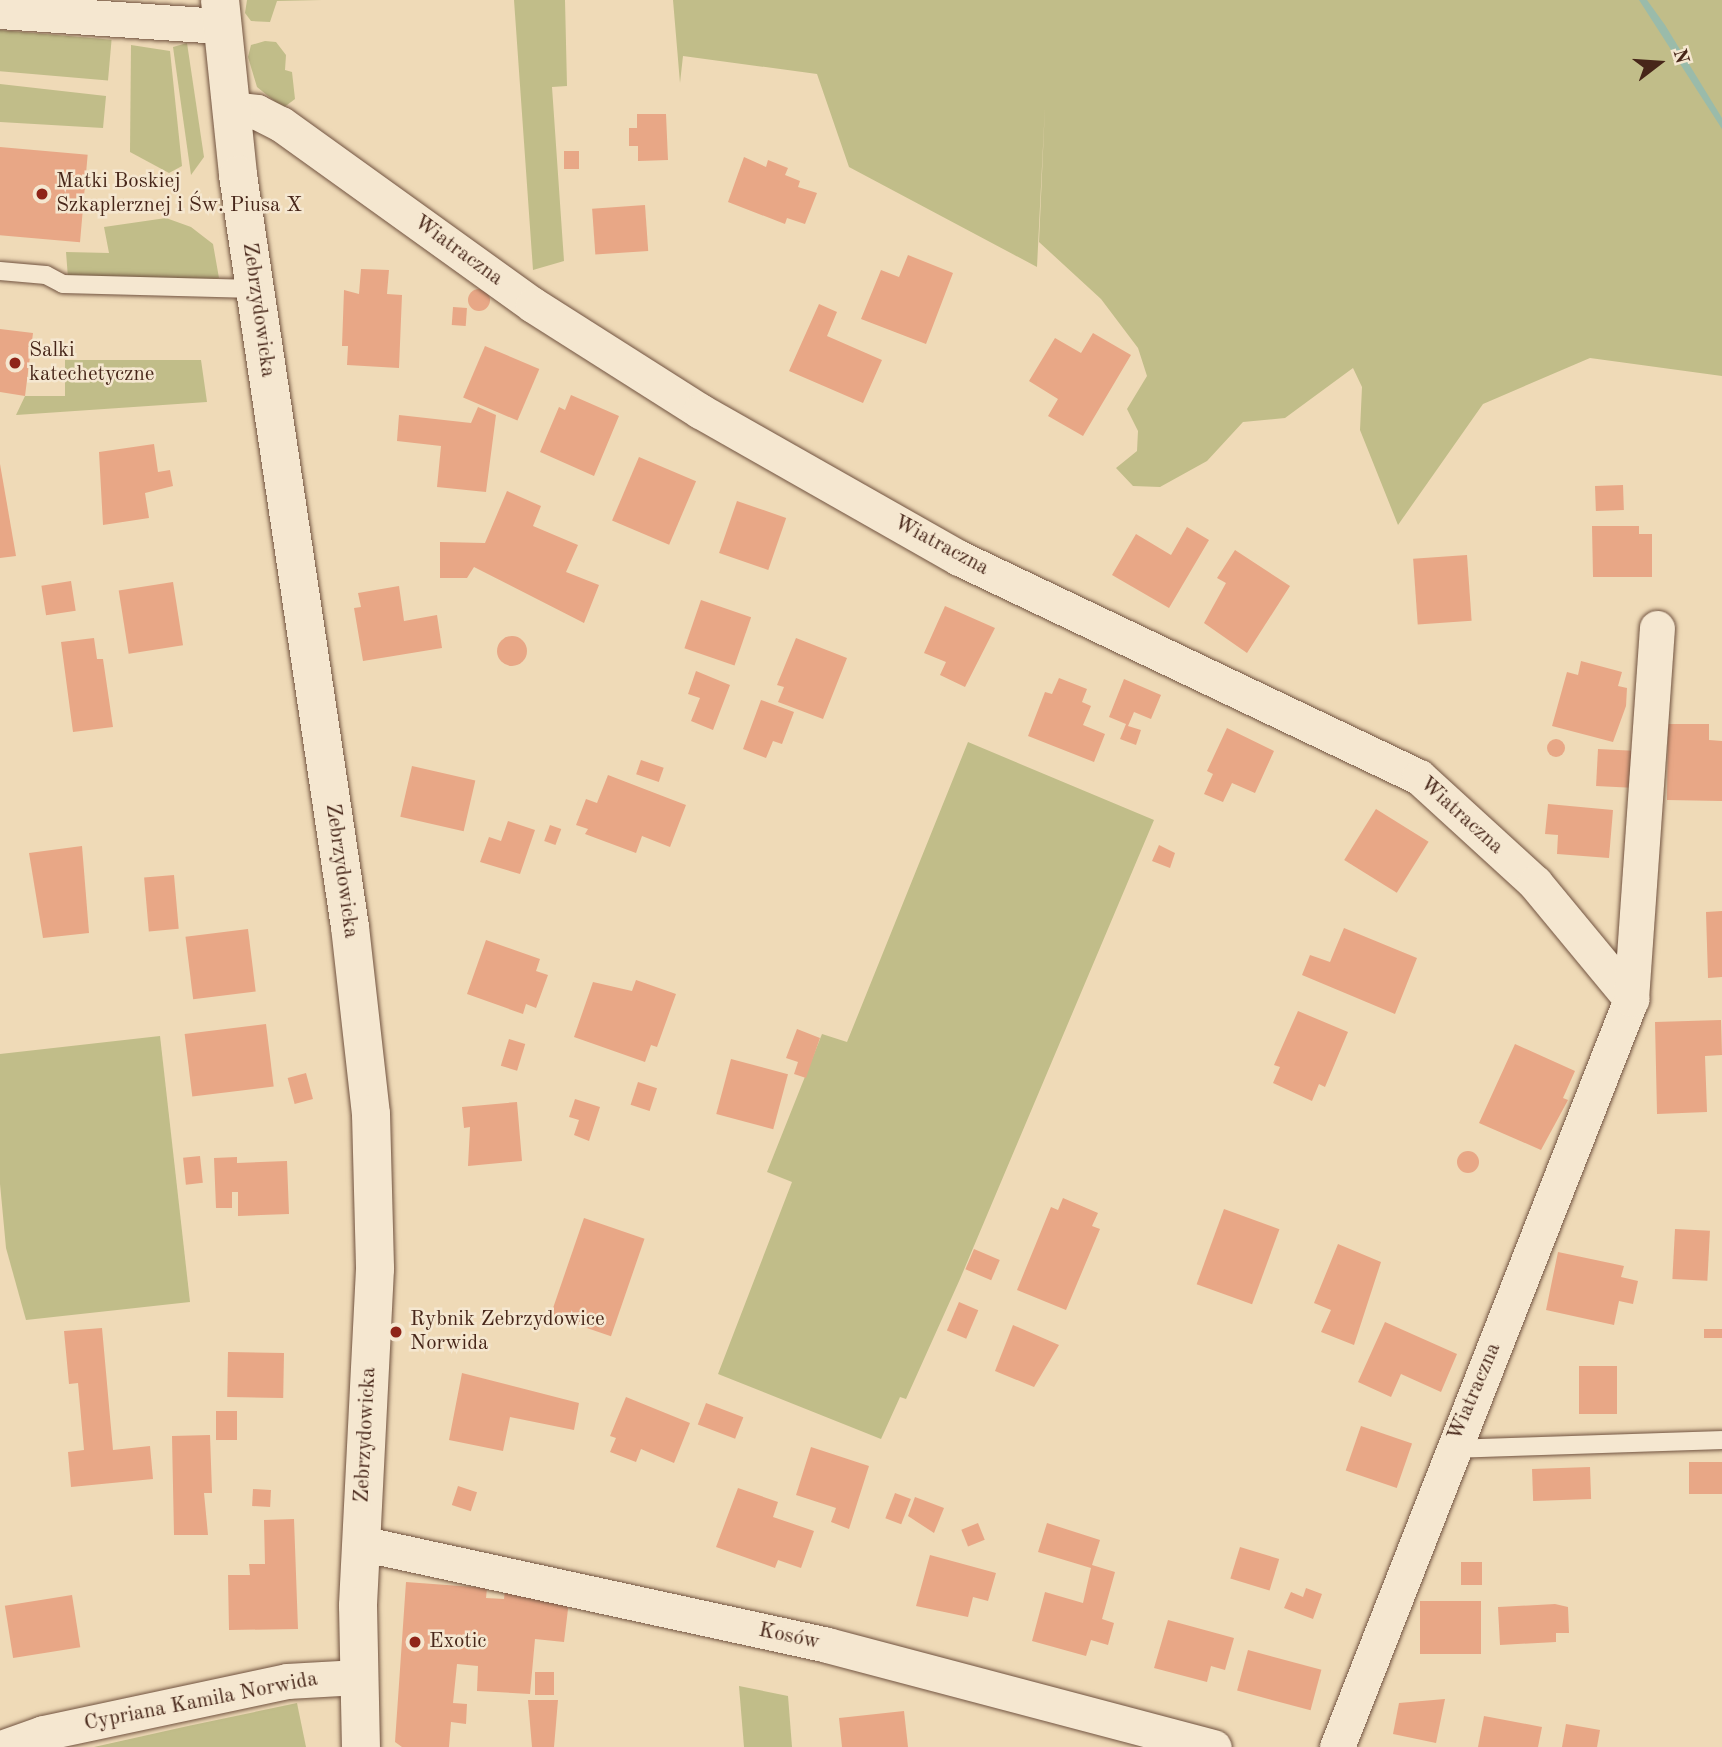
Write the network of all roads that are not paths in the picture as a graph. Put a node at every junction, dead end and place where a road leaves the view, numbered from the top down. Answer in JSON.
{"nodes":[{"id":1,"x":0,"y":11,"type":"edge"},
{"id":2,"x":166,"y":12,"type":"edge"},
{"id":3,"x":221,"y":13,"type":"edge"},
{"id":4,"x":230,"y":109,"type":"junction"},
{"id":5,"x":0,"y":271,"type":"edge"},
{"id":6,"x":255,"y":289,"type":"junction"},
{"id":7,"x":1657,"y":628,"type":"dead end"},
{"id":8,"x":1631,"y":999,"type":"junction"},
{"id":9,"x":1722,"y":1440,"type":"edge"},
{"id":10,"x":1452,"y":1449,"type":"junction"},
{"id":11,"x":360,"y":1543,"type":"junction"},
{"id":12,"x":358,"y":1677,"type":"junction"},
{"id":13,"x":4,"y":1747,"type":"edge"},
{"id":14,"x":361,"y":1747,"type":"edge"},
{"id":15,"x":1214,"y":1747,"type":"edge"},
{"id":16,"x":1337,"y":1747,"type":"edge"}],
"edges":[{"from":1,"to":2,"type":"street"},
{"from":2,"to":3,"type":"street"},
{"from":3,"to":4,"type":"street","name":"Zebrzydowicka"},
{"from":4,"to":6,"type":"street","name":"Zebrzydowicka"},
{"from":4,"to":8,"type":"street","name":"Wiatraczna"},
{"from":5,"to":6,"type":"lane"},
{"from":6,"to":11,"type":"street","name":"Zebrzydowicka"},
{"from":7,"to":8,"type":"street","name":"Wiatraczna"},
{"from":8,"to":10,"type":"street","name":"Wiatraczna"},
{"from":9,"to":10,"type":"lane"},
{"from":10,"to":16,"type":"street","name":"Wiatraczna"},
{"from":11,"to":12,"type":"street","name":"Zebrzydowicka"},
{"from":11,"to":15,"type":"street","name":"Kosów"},
{"from":12,"to":13,"type":"street","name":"Cypriana Kamila Norwida"},
{"from":12,"to":14,"type":"street","name":"Zebrzydowicka"}]}
